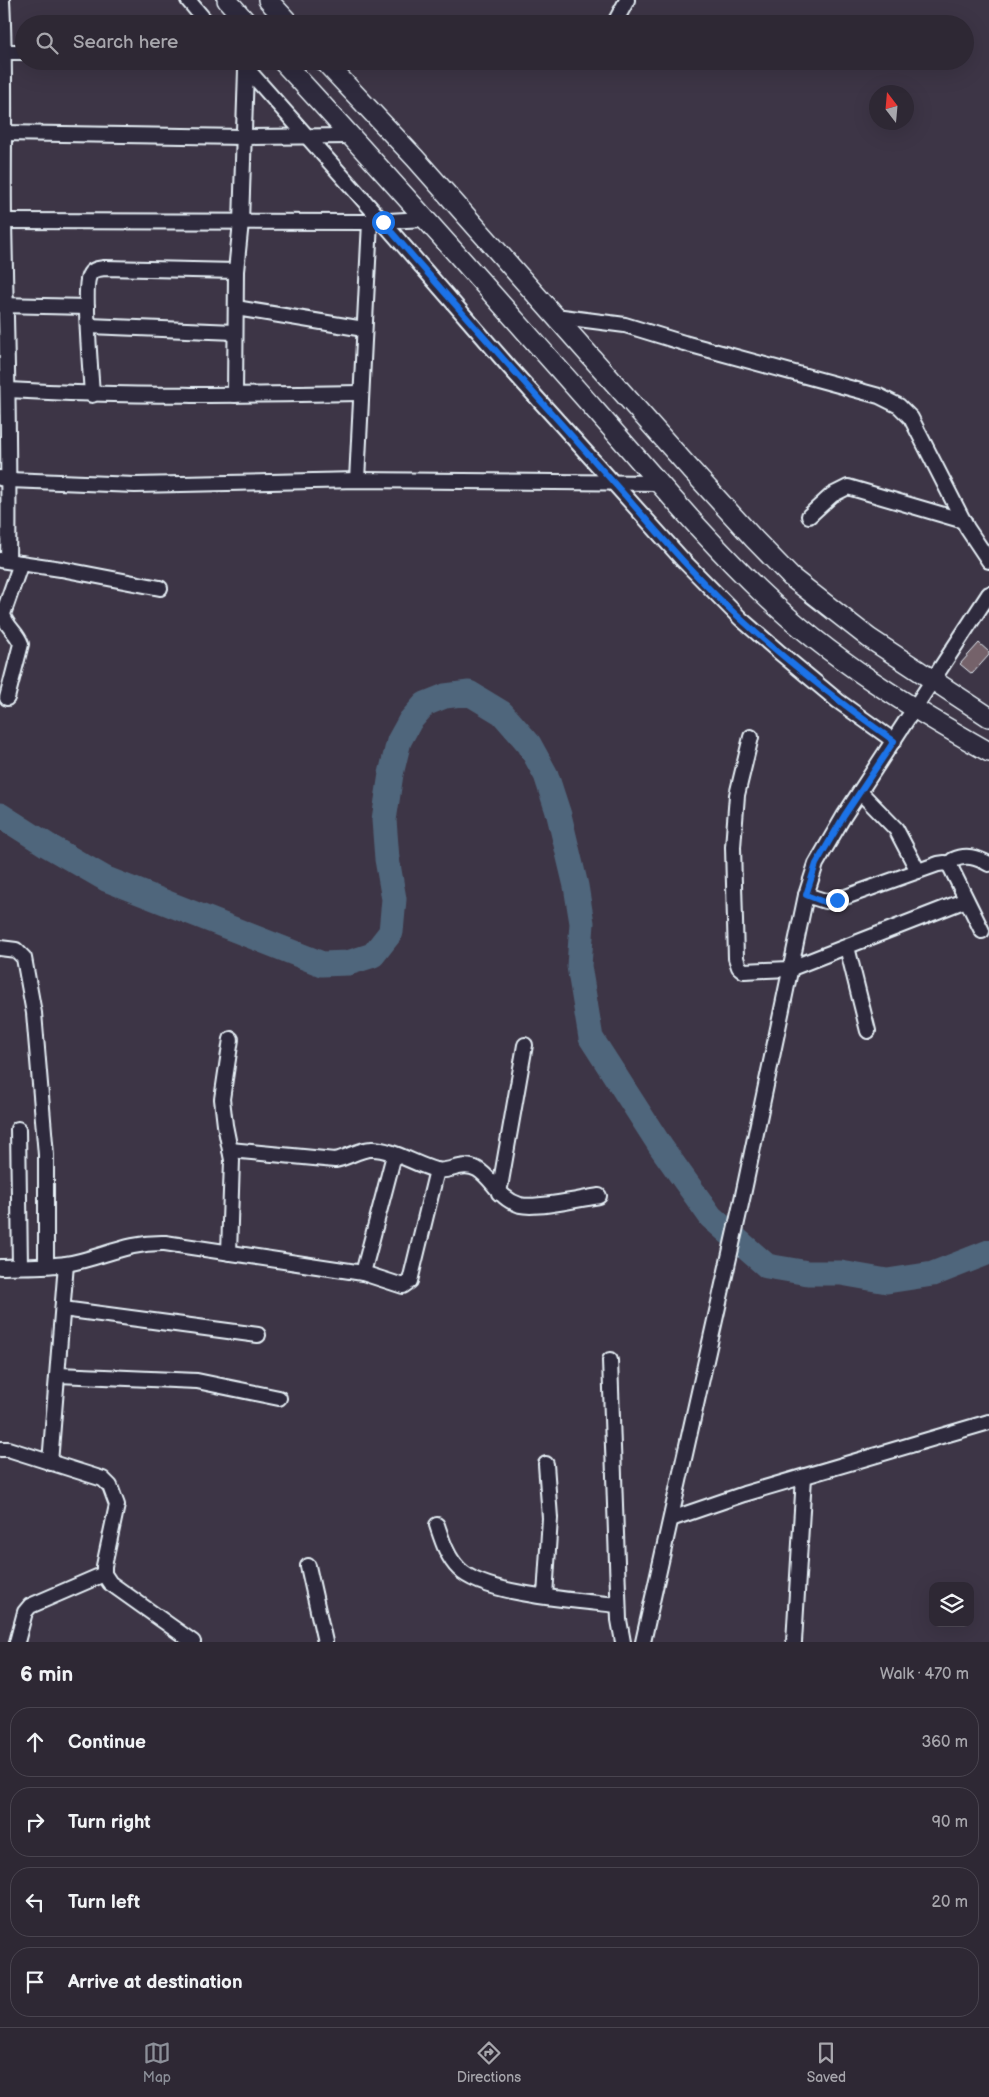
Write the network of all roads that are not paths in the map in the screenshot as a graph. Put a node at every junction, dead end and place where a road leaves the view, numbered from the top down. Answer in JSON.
{"nodes":[{"id":1,"x":2,"y":0,"type":"edge"},
{"id":2,"x":188,"y":0,"type":"edge"},
{"id":3,"x":227,"y":0,"type":"edge"},
{"id":4,"x":268,"y":0,"type":"edge"},
{"id":5,"x":627,"y":0,"type":"edge"},
{"id":6,"x":200,"y":15,"type":"edge"},
{"id":7,"x":240,"y":15,"type":"edge"},
{"id":8,"x":282,"y":15,"type":"edge"},
{"id":9,"x":619,"y":15,"type":"edge"},
{"id":10,"x":3,"y":45,"type":"edge"},
{"id":11,"x":15,"y":49,"type":"edge"},
{"id":12,"x":243,"y":70,"type":"edge"},
{"id":13,"x":247,"y":70,"type":"edge"},
{"id":14,"x":290,"y":70,"type":"edge"},
{"id":15,"x":332,"y":70,"type":"edge"},
{"id":16,"x":3,"y":134,"type":"junction"},
{"id":17,"x":352,"y":136,"type":"junction"},
{"id":18,"x":243,"y":137,"type":"junction"},
{"id":19,"x":307,"y":137,"type":"junction"},
{"id":20,"x":424,"y":219,"type":"junction"},
{"id":21,"x":2,"y":221,"type":"edge"},
{"id":22,"x":241,"y":222,"type":"junction"},
{"id":23,"x":377,"y":222,"type":"junction"},
{"id":24,"x":236,"y":271,"type":"junction"},
{"id":25,"x":3,"y":305,"type":"edge"},
{"id":26,"x":87,"y":307,"type":"junction"},
{"id":27,"x":236,"y":308,"type":"junction"},
{"id":28,"x":555,"y":316,"type":"junction"},
{"id":29,"x":89,"y":326,"type":"junction"},
{"id":30,"x":364,"y":328,"type":"junction"},
{"id":31,"x":235,"y":332,"type":"junction"},
{"id":32,"x":8,"y":390,"type":"junction"},
{"id":33,"x":361,"y":393,"type":"junction"},
{"id":34,"x":92,"y":395,"type":"junction"},
{"id":35,"x":235,"y":395,"type":"junction"},
{"id":36,"x":4,"y":412,"type":"edge"},
{"id":37,"x":5,"y":479,"type":"edge"},
{"id":38,"x":357,"y":480,"type":"junction"},
{"id":39,"x":614,"y":482,"type":"junction"},
{"id":40,"x":660,"y":483,"type":"junction"},
{"id":41,"x":809,"y":516,"type":"dead end"},
{"id":42,"x":964,"y":522,"type":"junction"},
{"id":43,"x":10,"y":561,"type":"edge"},
{"id":44,"x":989,"y":561,"type":"edge"},
{"id":45,"x":160,"y":588,"type":"dead end"},
{"id":46,"x":989,"y":594,"type":"edge"},
{"id":47,"x":931,"y":680,"type":"junction"},
{"id":48,"x":7,"y":698,"type":"dead end"},
{"id":49,"x":914,"y":709,"type":"junction"},
{"id":50,"x":989,"y":717,"type":"edge"},
{"id":51,"x":751,"y":737,"type":"dead end"},
{"id":52,"x":894,"y":741,"type":"junction"},
{"id":53,"x":989,"y":752,"type":"edge"},
{"id":54,"x":860,"y":792,"type":"junction"},
{"id":55,"x":989,"y":864,"type":"edge"},
{"id":56,"x":950,"y":866,"type":"junction"},
{"id":57,"x":918,"y":871,"type":"junction"},
{"id":58,"x":806,"y":895,"type":"junction"},
{"id":59,"x":966,"y":900,"type":"junction"},
{"id":60,"x":982,"y":931,"type":"dead end"},
{"id":61,"x":847,"y":947,"type":"junction"},
{"id":62,"x":0,"y":948,"type":"edge"},
{"id":63,"x":789,"y":969,"type":"junction"},
{"id":64,"x":868,"y":1031,"type":"dead end"},
{"id":65,"x":231,"y":1039,"type":"dead end"},
{"id":66,"x":525,"y":1045,"type":"dead end"},
{"id":67,"x":18,"y":1128,"type":"dead end"},
{"id":68,"x":230,"y":1150,"type":"junction"},
{"id":69,"x":394,"y":1155,"type":"junction"},
{"id":70,"x":437,"y":1170,"type":"junction"},
{"id":71,"x":499,"y":1194,"type":"junction"},
{"id":72,"x":599,"y":1196,"type":"dead end"},
{"id":73,"x":229,"y":1253,"type":"junction"},
{"id":74,"x":66,"y":1264,"type":"junction"},
{"id":75,"x":46,"y":1265,"type":"junction"},
{"id":76,"x":20,"y":1266,"type":"junction"},
{"id":77,"x":0,"y":1268,"type":"edge"},
{"id":78,"x":363,"y":1272,"type":"junction"},
{"id":79,"x":63,"y":1310,"type":"junction"},
{"id":80,"x":258,"y":1335,"type":"dead end"},
{"id":81,"x":610,"y":1360,"type":"dead end"},
{"id":82,"x":58,"y":1375,"type":"junction"},
{"id":83,"x":279,"y":1398,"type":"dead end"},
{"id":84,"x":989,"y":1422,"type":"edge"},
{"id":85,"x":0,"y":1449,"type":"edge"},
{"id":86,"x":50,"y":1463,"type":"junction"},
{"id":87,"x":546,"y":1464,"type":"dead end"},
{"id":88,"x":804,"y":1476,"type":"junction"},
{"id":89,"x":672,"y":1519,"type":"junction"},
{"id":90,"x":437,"y":1525,"type":"dead end"},
{"id":91,"x":308,"y":1566,"type":"dead end"},
{"id":92,"x":104,"y":1574,"type":"junction"},
{"id":93,"x":544,"y":1596,"type":"junction"},
{"id":94,"x":618,"y":1606,"type":"junction"},
{"id":95,"x":17,"y":1642,"type":"edge"},
{"id":96,"x":193,"y":1642,"type":"edge"},
{"id":97,"x":325,"y":1642,"type":"edge"},
{"id":98,"x":624,"y":1642,"type":"edge"},
{"id":99,"x":643,"y":1642,"type":"edge"},
{"id":100,"x":794,"y":1642,"type":"edge"}],
"edges":[{"from":1,"to":10,"type":"street"},
{"from":2,"to":6,"type":"street"},
{"from":3,"to":7,"type":"highway"},
{"from":4,"to":8,"type":"highway"},
{"from":5,"to":9,"type":"street"},
{"from":10,"to":11,"type":"street"},
{"from":10,"to":16,"type":"street"},
{"from":12,"to":18,"type":"street"},
{"from":13,"to":19,"type":"street"},
{"from":14,"to":17,"type":"highway"},
{"from":15,"to":28,"type":"highway"},
{"from":16,"to":18,"type":"street"},
{"from":16,"to":21,"type":"street"},
{"from":17,"to":19,"type":"street"},
{"from":17,"to":20,"type":"highway"},
{"from":18,"to":19,"type":"street"},
{"from":18,"to":22,"type":"street"},
{"from":19,"to":23,"type":"street"},
{"from":20,"to":23,"type":"street"},
{"from":20,"to":40,"type":"highway"},
{"from":21,"to":22,"type":"street"},
{"from":21,"to":25,"type":"street"},
{"from":22,"to":23,"type":"street"},
{"from":22,"to":24,"type":"street"},
{"from":23,"to":30,"type":"street"},
{"from":23,"to":39,"type":"street"},
{"from":24,"to":26,"type":"street"},
{"from":24,"to":27,"type":"street"},
{"from":25,"to":26,"type":"street"},
{"from":25,"to":32,"type":"street"},
{"from":26,"to":29,"type":"street"},
{"from":27,"to":30,"type":"street"},
{"from":27,"to":31,"type":"street"},
{"from":28,"to":42,"type":"street"},
{"from":28,"to":47,"type":"highway"},
{"from":29,"to":31,"type":"street"},
{"from":29,"to":34,"type":"street"},
{"from":30,"to":33,"type":"street"},
{"from":31,"to":35,"type":"street"},
{"from":32,"to":34,"type":"street"},
{"from":32,"to":36,"type":"street"},
{"from":33,"to":35,"type":"street"},
{"from":33,"to":38,"type":"street"},
{"from":34,"to":35,"type":"street"},
{"from":36,"to":37,"type":"street"},
{"from":37,"to":38,"type":"street"},
{"from":37,"to":43,"type":"street"},
{"from":38,"to":39,"type":"street"},
{"from":39,"to":40,"type":"street"},
{"from":39,"to":52,"type":"street"},
{"from":40,"to":49,"type":"highway"},
{"from":41,"to":42,"type":"street"},
{"from":42,"to":44,"type":"street"},
{"from":43,"to":45,"type":"street"},
{"from":43,"to":48,"type":"street"},
{"from":46,"to":47,"type":"street"},
{"from":47,"to":49,"type":"street"},
{"from":47,"to":50,"type":"highway"},
{"from":49,"to":52,"type":"street"},
{"from":49,"to":53,"type":"highway"},
{"from":51,"to":63,"type":"street"},
{"from":52,"to":54,"type":"street"},
{"from":54,"to":57,"type":"street"},
{"from":54,"to":58,"type":"street"},
{"from":55,"to":56,"type":"street"},
{"from":56,"to":57,"type":"street"},
{"from":56,"to":59,"type":"street"},
{"from":57,"to":58,"type":"street"},
{"from":58,"to":63,"type":"street"},
{"from":59,"to":60,"type":"street"},
{"from":59,"to":61,"type":"street"},
{"from":61,"to":63,"type":"street"},
{"from":61,"to":64,"type":"street"},
{"from":62,"to":75,"type":"street"},
{"from":63,"to":89,"type":"street"},
{"from":65,"to":68,"type":"street"},
{"from":66,"to":71,"type":"street"},
{"from":67,"to":76,"type":"street"},
{"from":68,"to":69,"type":"street"},
{"from":68,"to":73,"type":"street"},
{"from":69,"to":70,"type":"street"},
{"from":69,"to":78,"type":"street"},
{"from":70,"to":71,"type":"street"},
{"from":70,"to":78,"type":"street"},
{"from":71,"to":72,"type":"street"},
{"from":73,"to":74,"type":"street"},
{"from":73,"to":78,"type":"street"},
{"from":74,"to":75,"type":"street"},
{"from":74,"to":79,"type":"street"},
{"from":75,"to":76,"type":"street"},
{"from":76,"to":77,"type":"street"},
{"from":79,"to":80,"type":"street"},
{"from":79,"to":82,"type":"street"},
{"from":81,"to":94,"type":"street"},
{"from":82,"to":83,"type":"street"},
{"from":82,"to":86,"type":"street"},
{"from":84,"to":88,"type":"street"},
{"from":85,"to":86,"type":"street"},
{"from":86,"to":92,"type":"street"},
{"from":87,"to":93,"type":"street"},
{"from":88,"to":89,"type":"street"},
{"from":88,"to":100,"type":"street"},
{"from":89,"to":99,"type":"street"},
{"from":90,"to":93,"type":"street"},
{"from":91,"to":97,"type":"street"},
{"from":92,"to":95,"type":"street"},
{"from":92,"to":96,"type":"street"},
{"from":93,"to":94,"type":"street"},
{"from":94,"to":98,"type":"street"}]}
